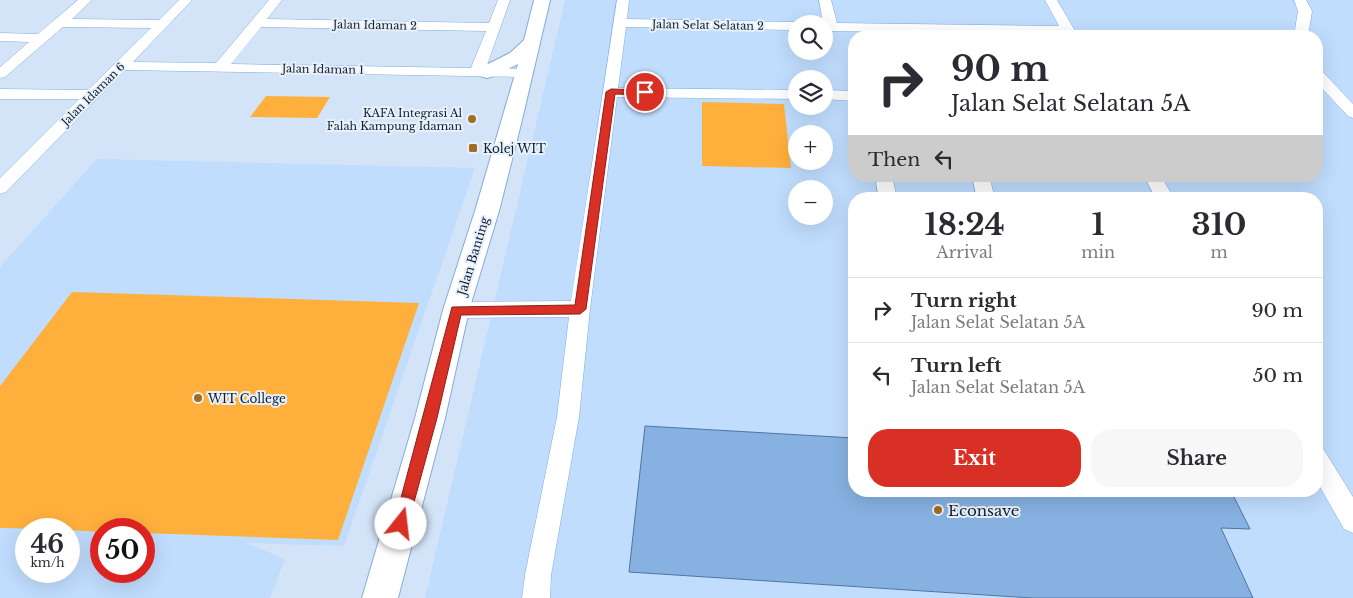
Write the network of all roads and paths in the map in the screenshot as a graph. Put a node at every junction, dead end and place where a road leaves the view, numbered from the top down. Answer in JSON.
{"nodes":[{"id":1,"x":86,"y":0,"type":"edge"},
{"id":2,"x":186,"y":0,"type":"edge"},
{"id":3,"x":276,"y":0,"type":"edge"},
{"id":4,"x":504,"y":0,"type":"edge"},
{"id":5,"x":542,"y":0,"type":"edge"},
{"id":6,"x":623,"y":0,"type":"edge"},
{"id":7,"x":825,"y":0,"type":"edge"},
{"id":8,"x":1051,"y":0,"type":"edge"},
{"id":9,"x":1300,"y":0,"type":"edge"},
{"id":10,"x":826,"y":15,"type":"edge"},
{"id":11,"x":59,"y":23,"type":"junction"},
{"id":12,"x":257,"y":23,"type":"junction"},
{"id":13,"x":619,"y":23,"type":"junction"},
{"id":14,"x":162,"y":24,"type":"junction"},
{"id":15,"x":788,"y":26,"type":"edge"},
{"id":16,"x":494,"y":27,"type":"junction"},
{"id":17,"x":833,"y":27,"type":"edge"},
{"id":18,"x":948,"y":30,"type":"edge"},
{"id":19,"x":1067,"y":30,"type":"edge"},
{"id":20,"x":1302,"y":30,"type":"edge"},
{"id":21,"x":0,"y":37,"type":"edge"},
{"id":22,"x":41,"y":38,"type":"junction"},
{"id":23,"x":533,"y":42,"type":"junction"},
{"id":24,"x":122,"y":66,"type":"junction"},
{"id":25,"x":221,"y":67,"type":"junction"},
{"id":26,"x":482,"y":72,"type":"junction"},
{"id":27,"x":0,"y":74,"type":"edge"},
{"id":28,"x":1323,"y":81,"type":"edge"},
{"id":29,"x":522,"y":83,"type":"junction"},
{"id":30,"x":611,"y":92,"type":"junction"},
{"id":31,"x":0,"y":94,"type":"edge"},
{"id":32,"x":92,"y":95,"type":"junction"},
{"id":33,"x":788,"y":95,"type":"edge"},
{"id":34,"x":833,"y":95,"type":"edge"},
{"id":35,"x":848,"y":96,"type":"edge"},
{"id":36,"x":1353,"y":113,"type":"edge"},
{"id":37,"x":0,"y":188,"type":"edge"},
{"id":38,"x":580,"y":309,"type":"junction"},
{"id":39,"x":456,"y":310,"type":"junction"},
{"id":40,"x":1323,"y":469,"type":"edge"},
{"id":41,"x":1353,"y":521,"type":"edge"},
{"id":42,"x":380,"y":598,"type":"edge"},
{"id":43,"x":536,"y":598,"type":"edge"}],
"edges":[{"from":1,"to":11,"type":"street"},
{"from":2,"to":14,"type":"street","name":"Jalan Idaman 6"},
{"from":3,"to":12,"type":"street"},
{"from":4,"to":16,"type":"street"},
{"from":5,"to":23,"type":"main road","name":"Jalan Banting"},
{"from":6,"to":13,"type":"street"},
{"from":7,"to":10,"type":"street"},
{"from":8,"to":19,"type":"street"},
{"from":9,"to":20,"type":"street"},
{"from":11,"to":14,"type":"street"},
{"from":11,"to":22,"type":"street"},
{"from":12,"to":16,"type":"street","name":"Jalan Idaman 2"},
{"from":12,"to":25,"type":"street"},
{"from":13,"to":15,"type":"street","name":"Jalan Selat Selatan 2"},
{"from":13,"to":30,"type":"street"},
{"from":14,"to":24,"type":"street","name":"Jalan Idaman 6"},
{"from":16,"to":26,"type":"street"},
{"from":17,"to":18,"type":"street"},
{"from":21,"to":22,"type":"street"},
{"from":22,"to":27,"type":"street"},
{"from":23,"to":26,"type":"main road"},
{"from":23,"to":29,"type":"main road","name":"Jalan Banting"},
{"from":24,"to":25,"type":"street","name":"Jalan Idaman 1"},
{"from":24,"to":32,"type":"street","name":"Jalan Idaman 6"},
{"from":25,"to":26,"type":"street","name":"Jalan Idaman 1"},
{"from":26,"to":29,"type":"main road"},
{"from":28,"to":36,"type":"street"},
{"from":29,"to":39,"type":"main road","name":"Jalan Banting"},
{"from":30,"to":33,"type":"street"},
{"from":30,"to":38,"type":"street"},
{"from":31,"to":32,"type":"street"},
{"from":32,"to":37,"type":"street","name":"Jalan Idaman 6"},
{"from":34,"to":35,"type":"street"},
{"from":38,"to":39,"type":"street"},
{"from":38,"to":43,"type":"street"},
{"from":39,"to":42,"type":"main road","name":"Jalan Banting"},
{"from":40,"to":41,"type":"street"}]}
